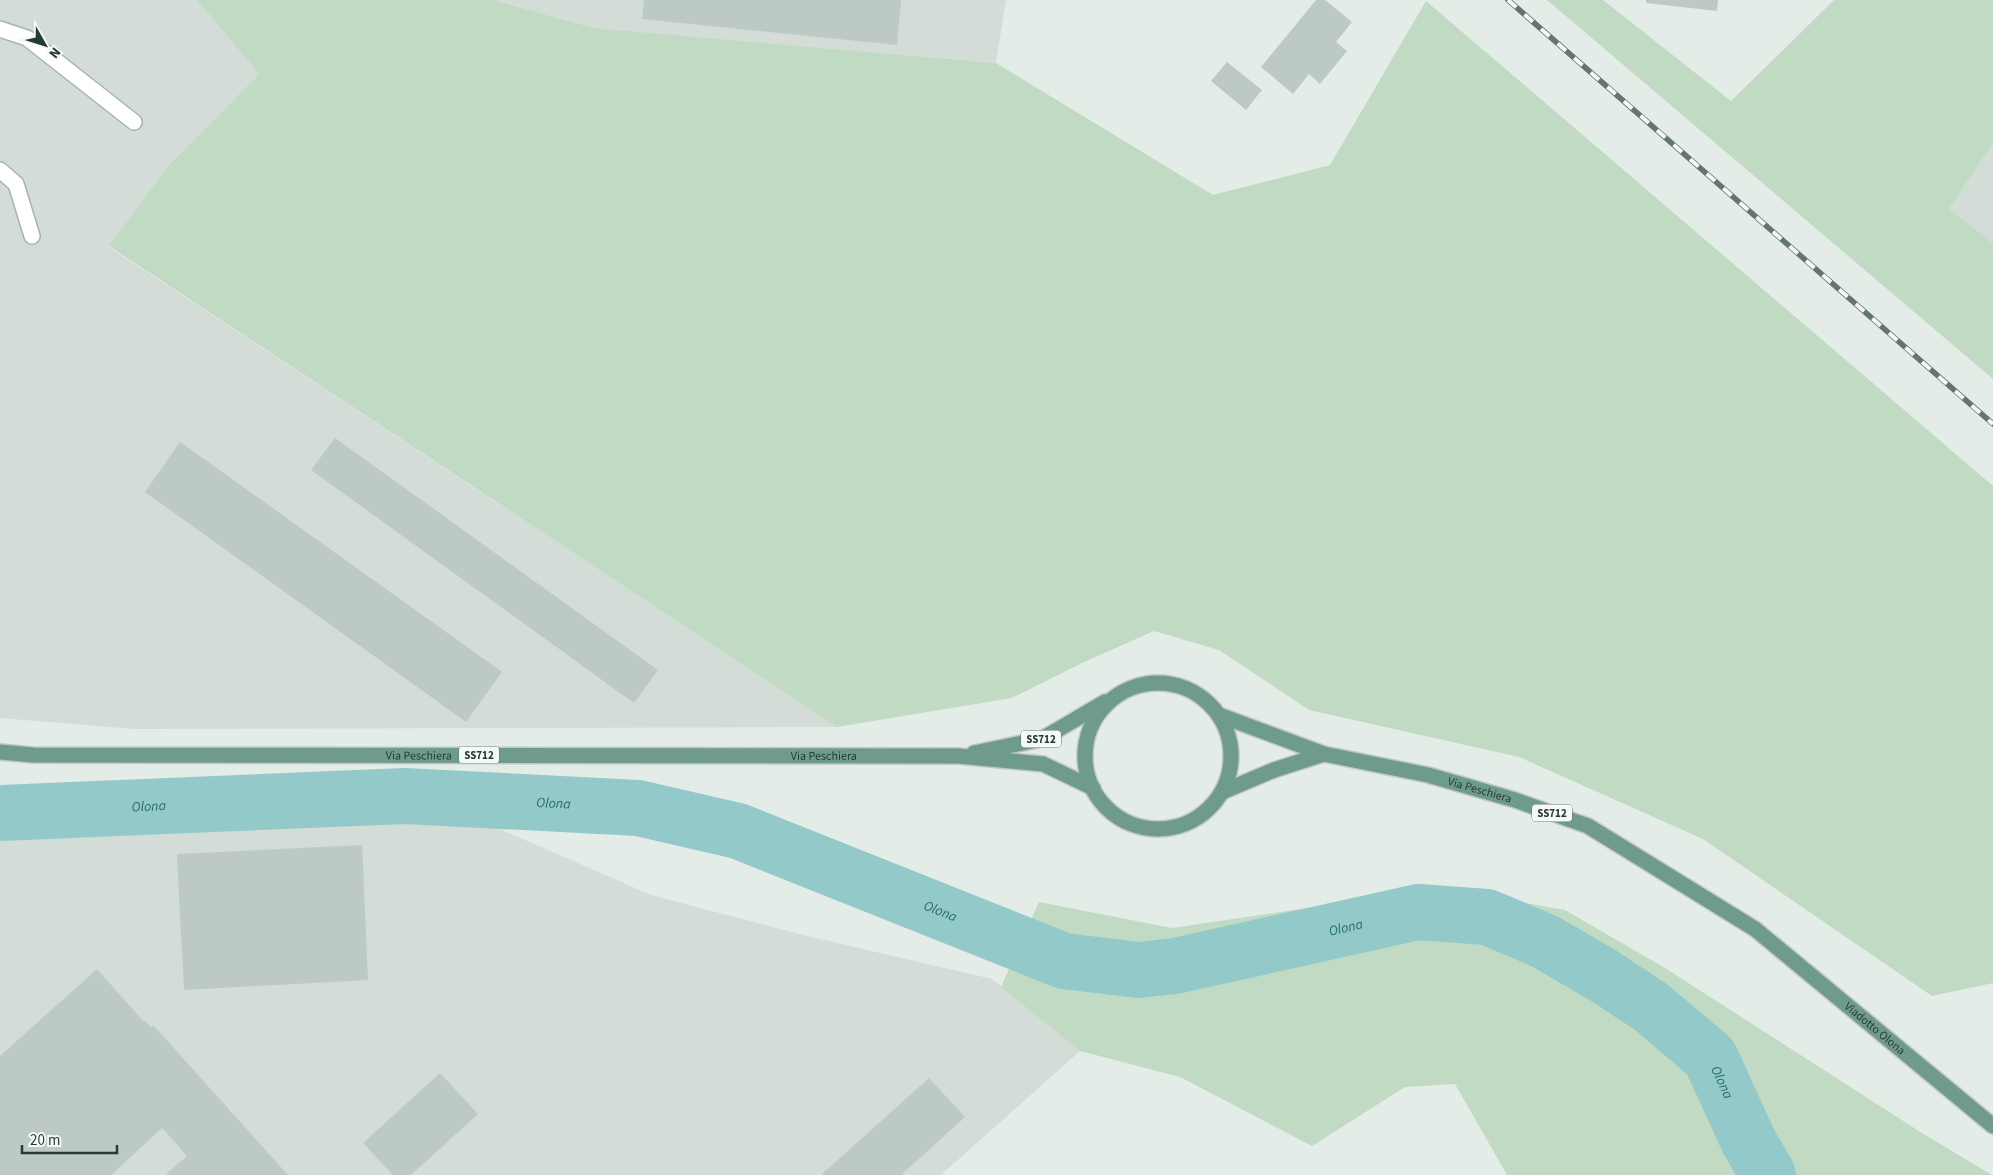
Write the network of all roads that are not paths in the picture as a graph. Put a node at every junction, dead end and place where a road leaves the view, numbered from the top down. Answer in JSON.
{"nodes":[{"id":1,"x":0,"y":29,"type":"edge"},
{"id":2,"x":134,"y":122,"type":"dead end"},
{"id":3,"x":0,"y":170,"type":"edge"},
{"id":4,"x":32,"y":236,"type":"dead end"},
{"id":5,"x":1114,"y":697,"type":"junction"},
{"id":6,"x":1219,"y":715,"type":"junction"},
{"id":7,"x":0,"y":752,"type":"edge"},
{"id":8,"x":1324,"y":754,"type":"junction"},
{"id":9,"x":958,"y":756,"type":"junction"},
{"id":10,"x":1092,"y":788,"type":"junction"},
{"id":11,"x":1222,"y":792,"type":"junction"},
{"id":12,"x":1755,"y":929,"type":"joint"},
{"id":13,"x":1993,"y":1126,"type":"edge"}],
"edges":[{"from":1,"to":2,"type":"street"},
{"from":3,"to":4,"type":"street"},
{"from":5,"to":6,"type":"main road","name":"Via Peschiera","number":"SS712"},
{"from":5,"to":9,"type":"main road","name":"Via Peschiera","number":"SS712"},
{"from":5,"to":10,"type":"main road","name":"Via Peschiera","number":"SS712"},
{"from":6,"to":8,"type":"main road","name":"Via Peschiera","number":"SS712"},
{"from":6,"to":11,"type":"main road","name":"Via Peschiera","number":"SS712"},
{"from":7,"to":9,"type":"main road","name":"Via Peschiera","number":"SS712"},
{"from":8,"to":11,"type":"main road","name":"Via Peschiera","number":"SS712"},
{"from":8,"to":12,"type":"main road","name":"Via Peschiera","number":"SS712"},
{"from":9,"to":10,"type":"main road","name":"Via Peschiera","number":"SS712"},
{"from":10,"to":11,"type":"main road","name":"Via Peschiera","number":"SS712"},
{"from":12,"to":13,"type":"main road","name":"Viadotto Olona","number":"SS712"}]}
